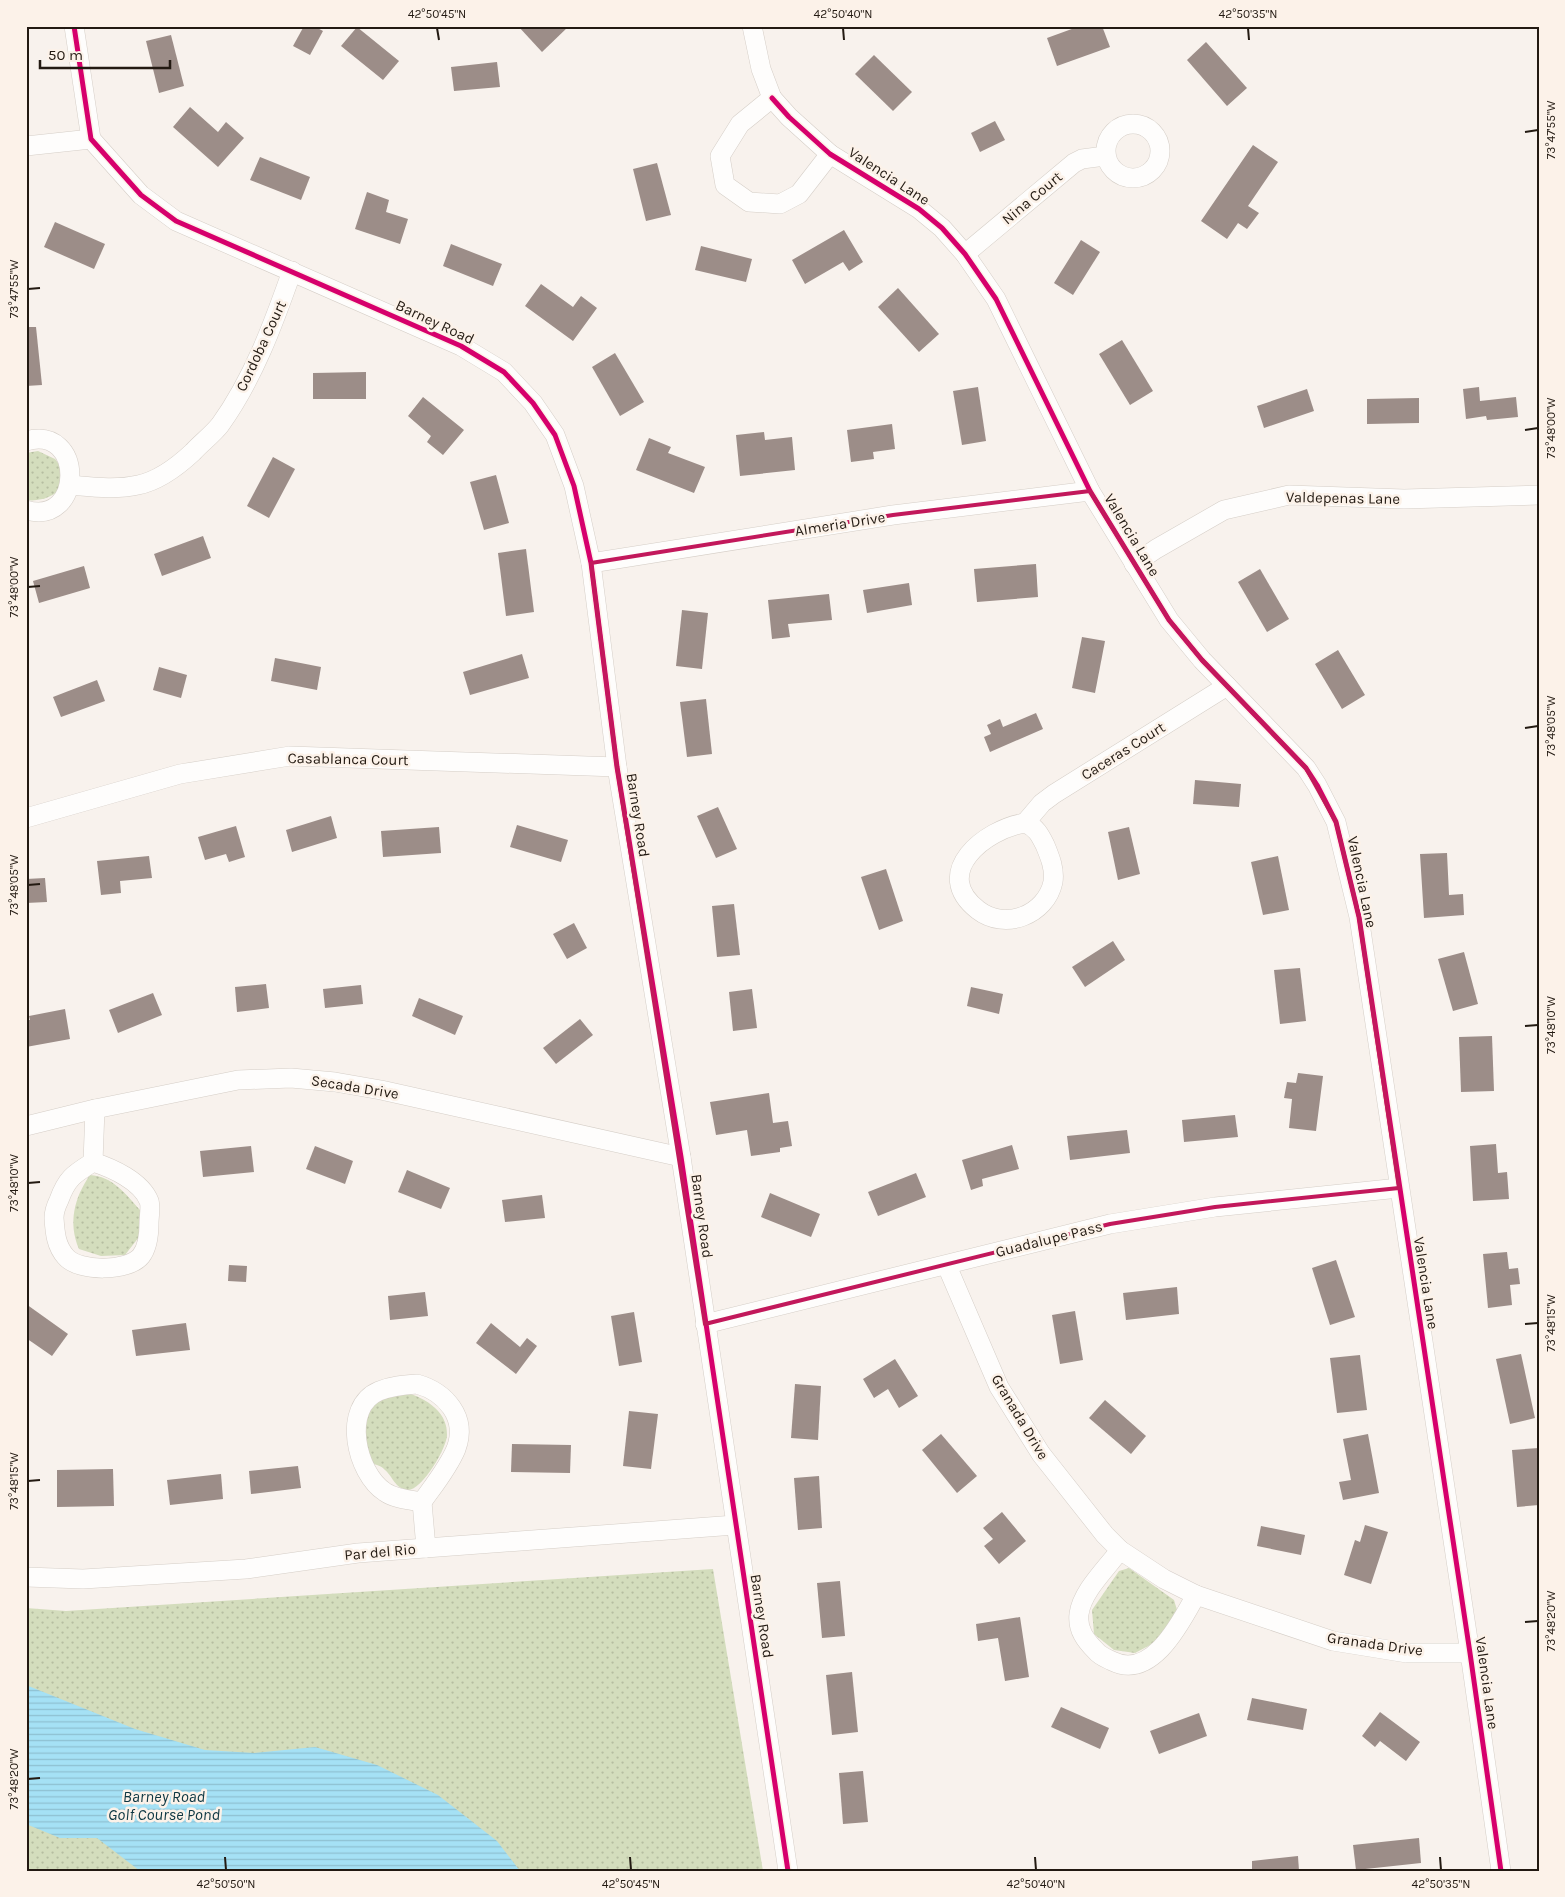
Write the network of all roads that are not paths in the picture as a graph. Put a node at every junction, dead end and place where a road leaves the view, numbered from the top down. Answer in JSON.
{"nodes":[{"id":1,"x":74,"y":26,"type":"edge"},
{"id":2,"x":752,"y":26,"type":"edge"},
{"id":3,"x":772,"y":98,"type":"junction"},
{"id":4,"x":91,"y":139,"type":"junction"},
{"id":5,"x":26,"y":146,"type":"edge"},
{"id":6,"x":830,"y":154,"type":"junction"},
{"id":7,"x":1105,"y":156,"type":"dead end"},
{"id":8,"x":964,"y":254,"type":"junction"},
{"id":9,"x":292,"y":272,"type":"junction"},
{"id":10,"x":26,"y":441,"type":"edge"},
{"id":11,"x":70,"y":485,"type":"junction"},
{"id":12,"x":1090,"y":491,"type":"junction"},
{"id":13,"x":1539,"y":495,"type":"edge"},
{"id":14,"x":26,"y":510,"type":"edge"},
{"id":15,"x":591,"y":564,"type":"junction"},
{"id":16,"x":1134,"y":564,"type":"junction"},
{"id":17,"x":1227,"y":686,"type":"junction"},
{"id":18,"x":618,"y":767,"type":"junction"},
{"id":19,"x":26,"y":818,"type":"edge"},
{"id":20,"x":1025,"y":823,"type":"junction"},
{"id":21,"x":95,"y":1109,"type":"junction"},
{"id":22,"x":26,"y":1126,"type":"edge"},
{"id":23,"x":682,"y":1157,"type":"junction"},
{"id":24,"x":93,"y":1162,"type":"junction"},
{"id":25,"x":1399,"y":1188,"type":"junction"},
{"id":26,"x":947,"y":1266,"type":"junction"},
{"id":27,"x":705,"y":1324,"type":"junction"},
{"id":28,"x":422,"y":1502,"type":"junction"},
{"id":29,"x":735,"y":1525,"type":"junction"},
{"id":30,"x":426,"y":1548,"type":"junction"},
{"id":31,"x":1120,"y":1550,"type":"junction"},
{"id":32,"x":26,"y":1577,"type":"edge"},
{"id":33,"x":1196,"y":1595,"type":"junction"},
{"id":34,"x":1470,"y":1653,"type":"junction"},
{"id":35,"x":788,"y":1871,"type":"edge"},
{"id":36,"x":1501,"y":1871,"type":"edge"}],
"edges":[{"from":1,"to":4,"type":"street"},
{"from":2,"to":3,"type":"street","name":"Valencia Lane"},
{"from":3,"to":6,"type":"street","name":"Valencia Lane"},
{"from":3,"to":6,"type":"street","name":"Valencia Lane"},
{"from":4,"to":5,"type":"street"},
{"from":4,"to":9,"type":"street","name":"Barney Road"},
{"from":6,"to":8,"type":"street","name":"Valencia Lane"},
{"from":7,"to":8,"type":"street","name":"Nina Court"},
{"from":8,"to":12,"type":"street","name":"Valencia Lane"},
{"from":9,"to":11,"type":"street","name":"Cordoba Court"},
{"from":9,"to":15,"type":"street","name":"Barney Road"},
{"from":10,"to":11,"type":"street"},
{"from":11,"to":14,"type":"street"},
{"from":12,"to":15,"type":"street","name":"Almeria Drive"},
{"from":12,"to":16,"type":"street","name":"Valencia Lane"},
{"from":13,"to":16,"type":"street","name":"Valdepenas Lane"},
{"from":15,"to":18,"type":"street","name":"Barney Road"},
{"from":16,"to":17,"type":"street","name":"Valencia Lane"},
{"from":17,"to":20,"type":"street","name":"Caceras Court"},
{"from":17,"to":25,"type":"street","name":"Valencia Lane"},
{"from":18,"to":19,"type":"street","name":"Casablanca Court"},
{"from":18,"to":23,"type":"street","name":"Barney Road"},
{"from":20,"to":20,"type":"street","name":"Caceras Court"},
{"from":21,"to":22,"type":"street","name":"Secada Drive"},
{"from":21,"to":23,"type":"street","name":"Secada Drive"},
{"from":21,"to":24,"type":"street"},
{"from":23,"to":27,"type":"street","name":"Barney Road"},
{"from":24,"to":24,"type":"street"},
{"from":25,"to":26,"type":"street","name":"Guadalupe Pass"},
{"from":25,"to":34,"type":"street","name":"Valencia Lane"},
{"from":26,"to":27,"type":"street","name":"Guadalupe Pass"},
{"from":26,"to":31,"type":"street","name":"Granada Drive"},
{"from":27,"to":29,"type":"street","name":"Barney Road"},
{"from":28,"to":28,"type":"street"},
{"from":28,"to":30,"type":"street"},
{"from":29,"to":30,"type":"street","name":"Par del Rio"},
{"from":29,"to":35,"type":"street","name":"Barney Road"},
{"from":30,"to":32,"type":"street","name":"Par del Rio"},
{"from":31,"to":33,"type":"street","name":"Granada Drive"},
{"from":31,"to":33,"type":"street"},
{"from":33,"to":34,"type":"street","name":"Granada Drive"},
{"from":34,"to":36,"type":"street","name":"Valencia Lane"}]}
